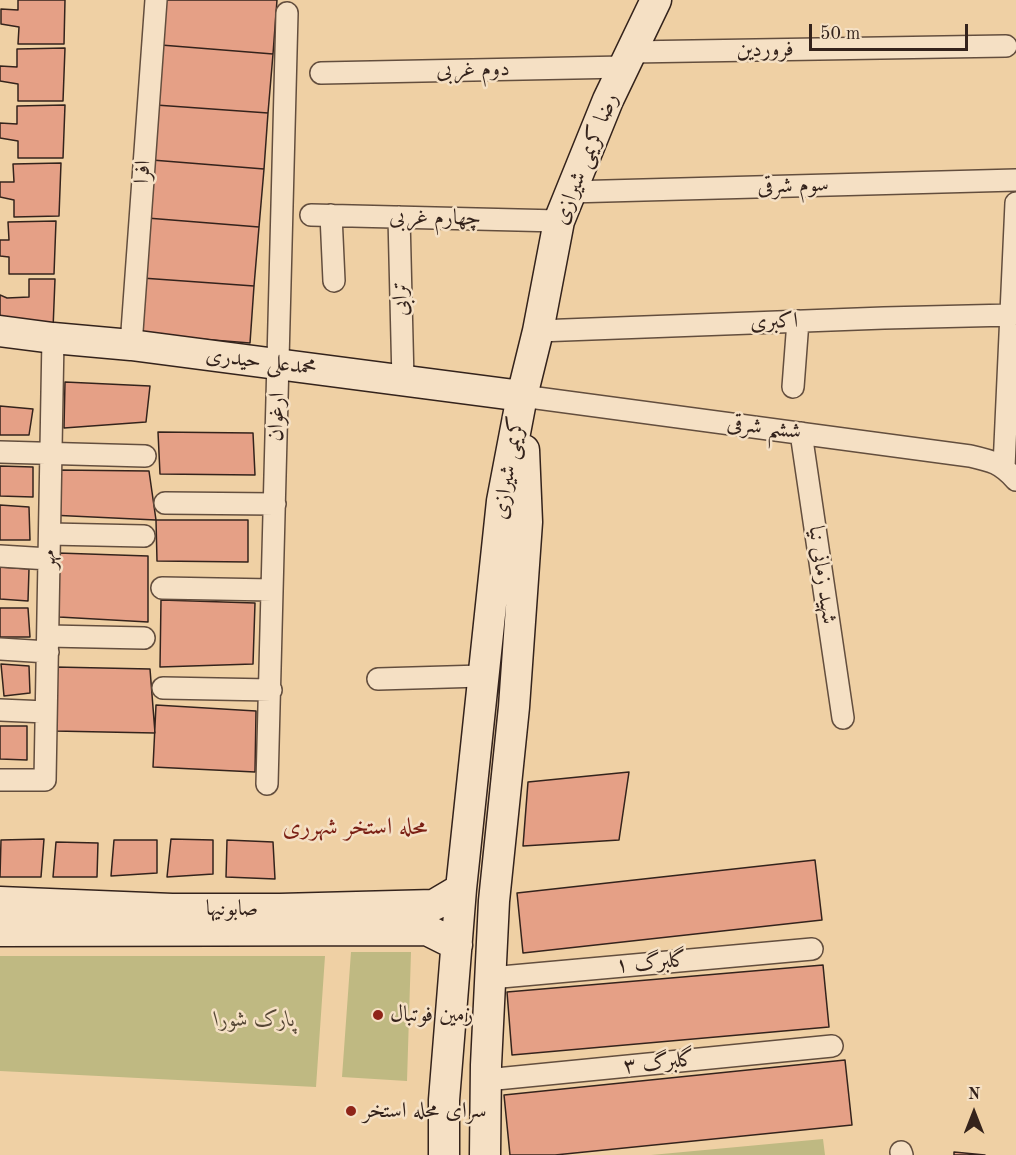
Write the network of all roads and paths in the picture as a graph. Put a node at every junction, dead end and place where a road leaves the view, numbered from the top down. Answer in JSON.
{"nodes":[{"id":1,"x":156,"y":0,"type":"edge"},
{"id":2,"x":656,"y":0,"type":"edge"},
{"id":3,"x":287,"y":13,"type":"dead end"},
{"id":4,"x":1006,"y":46,"type":"dead end"},
{"id":5,"x":628,"y":59,"type":"junction"},
{"id":6,"x":321,"y":73,"type":"dead end"},
{"id":7,"x":1016,"y":180,"type":"edge"},
{"id":8,"x":569,"y":192,"type":"junction"},
{"id":9,"x":1016,"y":202,"type":"edge"},
{"id":10,"x":399,"y":217,"type":"junction"},
{"id":11,"x":559,"y":221,"type":"junction"},
{"id":12,"x":1015,"y":239,"type":"edge"},
{"id":13,"x":334,"y":281,"type":"dead end"},
{"id":14,"x":1011,"y":315,"type":"junction"},
{"id":15,"x":798,"y":321,"type":"junction"},
{"id":16,"x":0,"y":331,"type":"edge"},
{"id":17,"x":538,"y":331,"type":"junction"},
{"id":18,"x":53,"y":339,"type":"junction"},
{"id":19,"x":130,"y":345,"type":"junction"},
{"id":20,"x":279,"y":364,"type":"junction"},
{"id":21,"x":403,"y":381,"type":"junction"},
{"id":22,"x":793,"y":387,"type":"dead end"},
{"id":23,"x":522,"y":396,"type":"junction"},
{"id":24,"x":801,"y":433,"type":"junction"},
{"id":25,"x":0,"y":452,"type":"edge"},
{"id":26,"x":52,"y":453,"type":"junction"},
{"id":27,"x":145,"y":456,"type":"dead end"},
{"id":28,"x":1010,"y":473,"type":"edge"},
{"id":29,"x":165,"y":503,"type":"dead end"},
{"id":30,"x":275,"y":504,"type":"junction"},
{"id":31,"x":50,"y":534,"type":"junction"},
{"id":32,"x":144,"y":536,"type":"dead end"},
{"id":33,"x":0,"y":556,"type":"edge"},
{"id":34,"x":49,"y":559,"type":"junction"},
{"id":35,"x":162,"y":588,"type":"dead end"},
{"id":36,"x":273,"y":590,"type":"junction"},
{"id":37,"x":144,"y":638,"type":"dead end"},
{"id":38,"x":48,"y":644,"type":"junction"},
{"id":39,"x":0,"y":649,"type":"edge"},
{"id":40,"x":482,"y":676,"type":"junction"},
{"id":41,"x":378,"y":679,"type":"dead end"},
{"id":42,"x":163,"y":688,"type":"dead end"},
{"id":43,"x":271,"y":690,"type":"junction"},
{"id":44,"x":0,"y":710,"type":"edge"},
{"id":45,"x":46,"y":712,"type":"junction"},
{"id":46,"x":843,"y":718,"type":"dead end"},
{"id":47,"x":0,"y":780,"type":"edge"},
{"id":48,"x":267,"y":784,"type":"dead end"},
{"id":49,"x":461,"y":890,"type":"junction"},
{"id":50,"x":0,"y":902,"type":"edge"},
{"id":51,"x":390,"y":917,"type":"junction"},
{"id":52,"x":0,"y":932,"type":"edge"},
{"id":53,"x":457,"y":945,"type":"junction"},
{"id":54,"x":812,"y":949,"type":"dead end"},
{"id":55,"x":490,"y":978,"type":"junction"},
{"id":56,"x":832,"y":1046,"type":"dead end"},
{"id":57,"x":486,"y":1080,"type":"junction"},
{"id":58,"x":444,"y":1155,"type":"edge"},
{"id":59,"x":485,"y":1155,"type":"edge"}],
"edges":[{"from":1,"to":19,"type":"street","name":"افرا"},
{"from":2,"to":5,"type":"street","name":"رضا کریمی شیرازی"},
{"from":3,"to":20,"type":"street","name":"ارغوان"},
{"from":4,"to":5,"type":"street","name":"فروردین"},
{"from":5,"to":6,"type":"street","name":"دوم غربی"},
{"from":5,"to":8,"type":"street","name":"رضا کریمی شیرازی"},
{"from":7,"to":8,"type":"street","name":"سوم شرقی"},
{"from":8,"to":11,"type":"street","name":"رضا کریمی شیرازی"},
{"from":9,"to":12,"type":"street"},
{"from":10,"to":11,"type":"street","name":"چهارم غربی"},
{"from":10,"to":13,"type":"street","name":"چهارم غربی"},
{"from":10,"to":21,"type":"street","name":"ترابی"},
{"from":11,"to":17,"type":"street","name":"رضا کریمی شیرازی"},
{"from":12,"to":14,"type":"street"},
{"from":14,"to":15,"type":"street","name":"اکبری"},
{"from":14,"to":28,"type":"street"},
{"from":15,"to":17,"type":"street","name":"اکبری"},
{"from":15,"to":22,"type":"street"},
{"from":16,"to":18,"type":"street","name":"محمدعلی حیدری"},
{"from":17,"to":23,"type":"street","name":"رضا کریمی شیرازی"},
{"from":18,"to":19,"type":"street","name":"محمدعلی حیدری"},
{"from":18,"to":26,"type":"street","name":"مهر"},
{"from":19,"to":20,"type":"street","name":"محمدعلی حیدری"},
{"from":20,"to":21,"type":"street","name":"محمدعلی حیدری"},
{"from":20,"to":30,"type":"street","name":"ارغوان"},
{"from":21,"to":23,"type":"street","name":"محمدعلی حیدری"},
{"from":23,"to":24,"type":"street","name":"ششم شرقی"},
{"from":23,"to":40,"type":"street","name":"کریمی شیرازی"},
{"from":23,"to":55,"type":"street","name":"کریمی شیرازی"},
{"from":24,"to":28,"type":"street","name":"ششم شرقی"},
{"from":24,"to":46,"type":"street","name":"شهید زمانی نیا"},
{"from":25,"to":26,"type":"street"},
{"from":26,"to":27,"type":"street"},
{"from":26,"to":31,"type":"street","name":"مهر"},
{"from":29,"to":30,"type":"street"},
{"from":30,"to":36,"type":"street","name":"ارغوان"},
{"from":31,"to":32,"type":"street"},
{"from":31,"to":34,"type":"street","name":"مهر"},
{"from":33,"to":34,"type":"street"},
{"from":34,"to":38,"type":"street","name":"مهر"},
{"from":35,"to":36,"type":"street"},
{"from":36,"to":43,"type":"street","name":"ارغوان"},
{"from":37,"to":38,"type":"street"},
{"from":38,"to":39,"type":"street"},
{"from":38,"to":45,"type":"street","name":"مهر"},
{"from":40,"to":41,"type":"street"},
{"from":40,"to":49,"type":"street","name":"کریمی شیرازی"},
{"from":42,"to":43,"type":"street"},
{"from":43,"to":48,"type":"street","name":"ارغوان"},
{"from":44,"to":45,"type":"street"},
{"from":45,"to":47,"type":"street","name":"مهر"},
{"from":49,"to":51,"type":"street","name":"صابونیها"},
{"from":49,"to":53,"type":"street","name":"کریمی شیرازی"},
{"from":50,"to":51,"type":"street","name":"صابونیها"},
{"from":51,"to":52,"type":"street","name":"صابونیها"},
{"from":51,"to":53,"type":"street","name":"صابونیها"},
{"from":53,"to":58,"type":"street","name":"کریمی شیرازی"},
{"from":54,"to":55,"type":"street","name":"گلبرگ ۱"},
{"from":55,"to":57,"type":"street","name":"کریمی شیرازی"},
{"from":56,"to":57,"type":"street","name":"گلبرگ ۳"},
{"from":57,"to":59,"type":"street","name":"کریمی شیرازی"}]}
